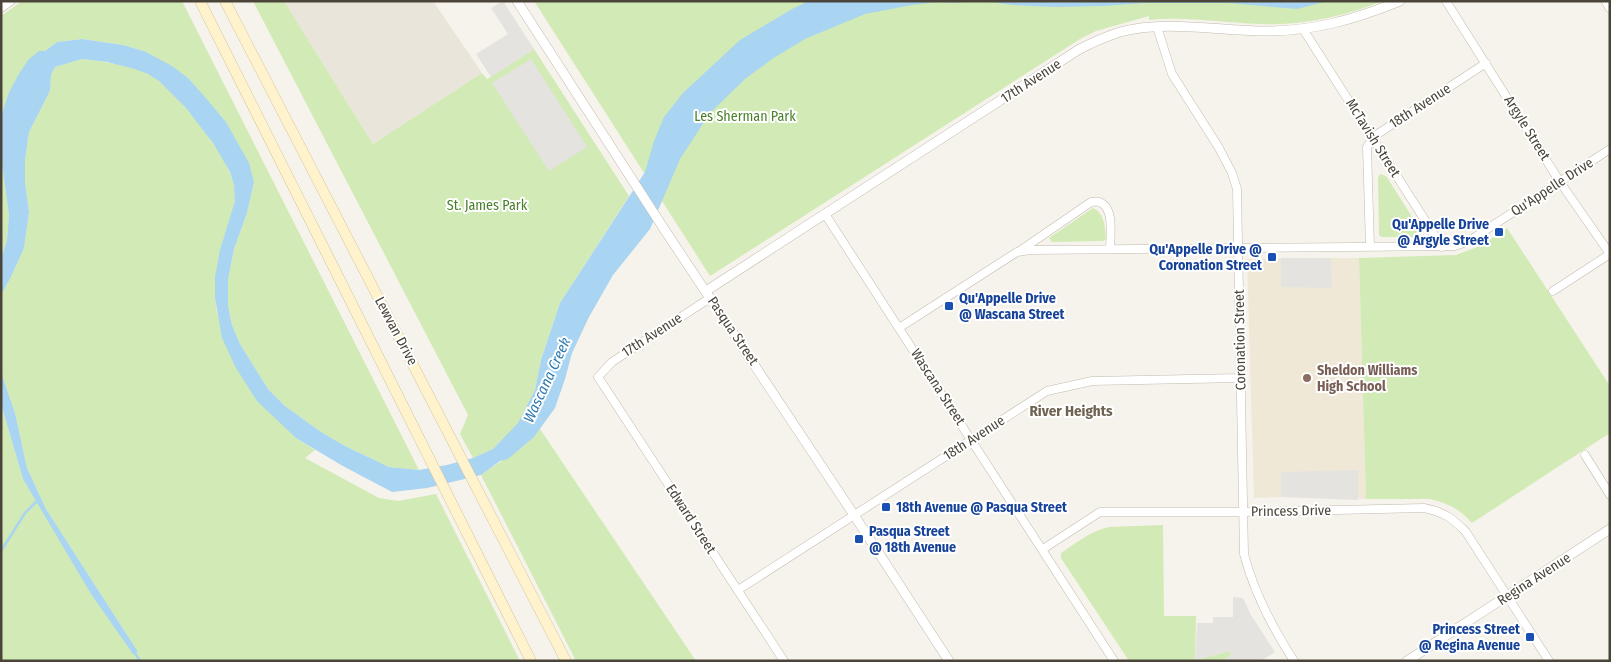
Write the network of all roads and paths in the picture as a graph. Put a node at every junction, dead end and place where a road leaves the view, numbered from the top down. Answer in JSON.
{"nodes":[{"id":1,"x":11,"y":1,"type":"edge"},
{"id":2,"x":200,"y":1,"type":"edge"},
{"id":3,"x":225,"y":1,"type":"edge"},
{"id":4,"x":516,"y":1,"type":"edge"},
{"id":5,"x":1400,"y":1,"type":"edge"},
{"id":6,"x":1446,"y":1,"type":"edge"},
{"id":7,"x":1606,"y":1,"type":"edge"},
{"id":8,"x":1,"y":8,"type":"edge"},
{"id":9,"x":1610,"y":8,"type":"edge"},
{"id":10,"x":1157,"y":26,"type":"junction"},
{"id":11,"x":1303,"y":29,"type":"junction"},
{"id":12,"x":1486,"y":64,"type":"junction"},
{"id":13,"x":1373,"y":137,"type":"junction"},
{"id":14,"x":1610,"y":149,"type":"edge"},
{"id":15,"x":1560,"y":182,"type":"junction"},
{"id":16,"x":825,"y":214,"type":"junction"},
{"id":17,"x":1442,"y":247,"type":"junction"},
{"id":18,"x":1238,"y":248,"type":"junction"},
{"id":19,"x":1370,"y":248,"type":"junction"},
{"id":20,"x":1110,"y":249,"type":"junction"},
{"id":21,"x":1018,"y":252,"type":"junction"},
{"id":22,"x":1610,"y":254,"type":"edge"},
{"id":23,"x":1553,"y":291,"type":"dead end"},
{"id":24,"x":708,"y":294,"type":"junction"},
{"id":25,"x":899,"y":328,"type":"junction"},
{"id":26,"x":598,"y":377,"type":"joint"},
{"id":27,"x":1240,"y":378,"type":"junction"},
{"id":28,"x":972,"y":439,"type":"junction"},
{"id":29,"x":1585,"y":456,"type":"dead end"},
{"id":30,"x":1610,"y":494,"type":"edge"},
{"id":31,"x":1243,"y":512,"type":"junction"},
{"id":32,"x":854,"y":515,"type":"junction"},
{"id":33,"x":1610,"y":529,"type":"edge"},
{"id":34,"x":1043,"y":550,"type":"junction"},
{"id":35,"x":738,"y":590,"type":"junction"},
{"id":36,"x":1507,"y":596,"type":"junction"},
{"id":37,"x":531,"y":661,"type":"edge"},
{"id":38,"x":566,"y":661,"type":"edge"},
{"id":39,"x":784,"y":661,"type":"edge"},
{"id":40,"x":949,"y":661,"type":"edge"},
{"id":41,"x":1114,"y":661,"type":"edge"},
{"id":42,"x":1294,"y":661,"type":"edge"},
{"id":43,"x":1407,"y":661,"type":"edge"},
{"id":44,"x":1549,"y":661,"type":"edge"}],
"edges":[{"from":1,"to":8,"type":"street"},
{"from":2,"to":37,"type":"main road","name":"Lewvan Drive"},
{"from":3,"to":38,"type":"main road","name":"Lewvan Drive"},
{"from":4,"to":24,"type":"street","name":"Pasqua Street"},
{"from":5,"to":11,"type":"street","name":"17th Avenue"},
{"from":6,"to":12,"type":"street","name":"Argyle Street"},
{"from":7,"to":9,"type":"street"},
{"from":10,"to":11,"type":"street","name":"17th Avenue"},
{"from":10,"to":16,"type":"street","name":"17th Avenue"},
{"from":10,"to":18,"type":"street","name":"Coronation Street"},
{"from":11,"to":13,"type":"street","name":"McTavish Street"},
{"from":12,"to":13,"type":"street","name":"18th Avenue"},
{"from":12,"to":15,"type":"street","name":"Argyle Street"},
{"from":13,"to":17,"type":"street","name":"McTavish Street"},
{"from":13,"to":19,"type":"street"},
{"from":14,"to":15,"type":"street","name":"Qu'Appelle Drive"},
{"from":15,"to":17,"type":"street","name":"Qu'Appelle Drive"},
{"from":15,"to":22,"type":"street","name":"Argyle Street"},
{"from":16,"to":24,"type":"street","name":"17th Avenue"},
{"from":16,"to":25,"type":"street","name":"Wascana Street"},
{"from":17,"to":19,"type":"street","name":"Qu'Appelle Drive"},
{"from":18,"to":19,"type":"street","name":"Qu'Appelle Drive"},
{"from":18,"to":20,"type":"street","name":"Qu'Appelle Drive"},
{"from":18,"to":27,"type":"street","name":"Coronation Street"},
{"from":20,"to":21,"type":"street","name":"Qu'Appelle Drive"},
{"from":20,"to":21,"type":"street","name":"Qu'Appelle Drive"},
{"from":21,"to":25,"type":"street","name":"Qu'Appelle Drive"},
{"from":22,"to":23,"type":"street"},
{"from":24,"to":26,"type":"street","name":"17th Avenue"},
{"from":24,"to":32,"type":"street","name":"Pasqua Street"},
{"from":25,"to":28,"type":"street","name":"Wascana Street"},
{"from":26,"to":35,"type":"street","name":"Edward Street"},
{"from":27,"to":28,"type":"street","name":"18th Avenue"},
{"from":27,"to":31,"type":"street","name":"Coronation Street"},
{"from":28,"to":32,"type":"street","name":"18th Avenue"},
{"from":28,"to":34,"type":"street","name":"Wascana Street"},
{"from":29,"to":30,"type":"street"},
{"from":31,"to":34,"type":"street","name":"Princess Drive"},
{"from":31,"to":36,"type":"street","name":"Princess Drive"},
{"from":31,"to":42,"type":"street","name":"Coronation Street"},
{"from":32,"to":35,"type":"street","name":"18th Avenue"},
{"from":32,"to":40,"type":"street","name":"Pasqua Street"},
{"from":33,"to":36,"type":"street","name":"Regina Avenue"},
{"from":34,"to":41,"type":"street","name":"Wascana Street"},
{"from":35,"to":39,"type":"street","name":"Edward Street"},
{"from":36,"to":43,"type":"street","name":"Regina Avenue"},
{"from":36,"to":44,"type":"street","name":"Princess Drive"}]}
